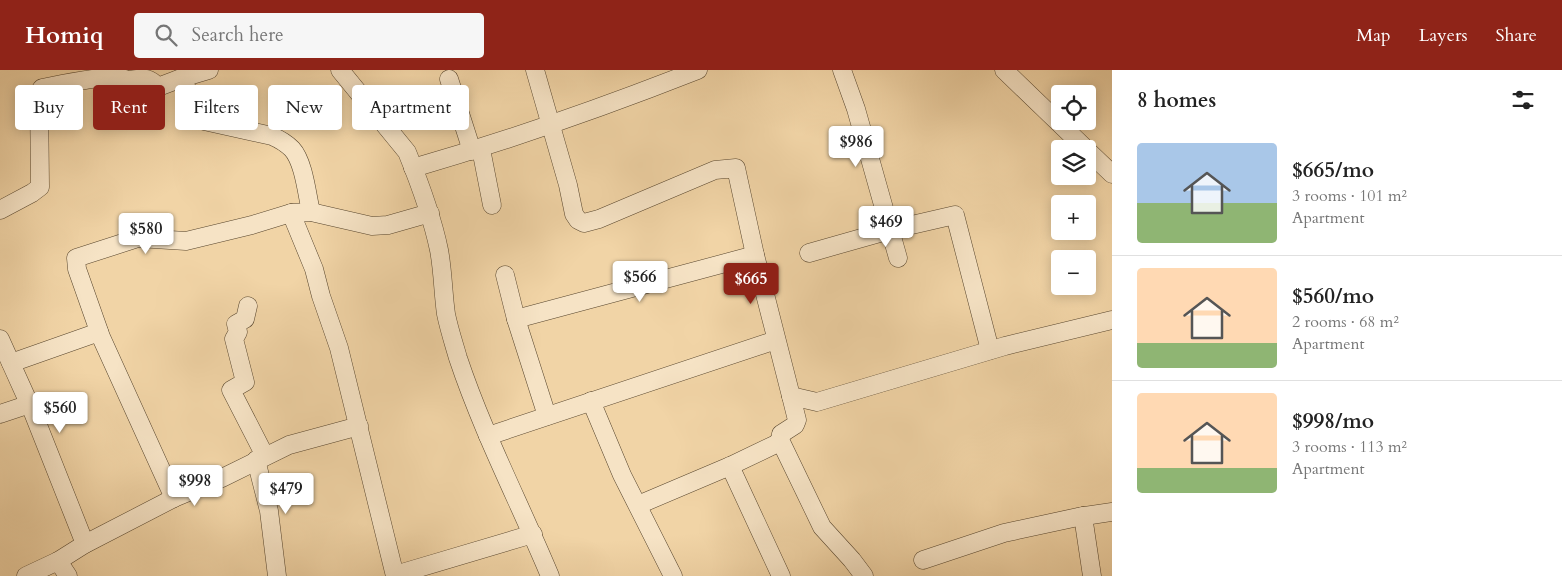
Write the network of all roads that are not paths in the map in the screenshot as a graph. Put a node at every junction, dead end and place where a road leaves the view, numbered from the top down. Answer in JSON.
{"nodes":[{"id":1,"x":209,"y":70,"type":"edge"},
{"id":2,"x":340,"y":70,"type":"edge"},
{"id":3,"x":535,"y":70,"type":"edge"},
{"id":4,"x":698,"y":70,"type":"edge"},
{"id":5,"x":842,"y":70,"type":"edge"},
{"id":6,"x":1004,"y":70,"type":"edge"},
{"id":7,"x":122,"y":74,"type":"edge"},
{"id":8,"x":665,"y":76,"type":"edge"},
{"id":9,"x":179,"y":79,"type":"junction"},
{"id":10,"x":449,"y":79,"type":"dead end"},
{"id":11,"x":551,"y":126,"type":"junction"},
{"id":12,"x":1076,"y":140,"type":"edge"},
{"id":13,"x":477,"y":150,"type":"junction"},
{"id":14,"x":1096,"y":159,"type":"edge"},
{"id":15,"x":414,"y":168,"type":"junction"},
{"id":16,"x":1112,"y":174,"type":"edge"},
{"id":17,"x":492,"y":205,"type":"dead end"},
{"id":18,"x":0,"y":210,"type":"edge"},
{"id":19,"x":311,"y":212,"type":"junction"},
{"id":20,"x":430,"y":213,"type":"junction"},
{"id":21,"x":291,"y":214,"type":"junction"},
{"id":22,"x":890,"y":230,"type":"junction"},
{"id":23,"x":809,"y":253,"type":"dead end"},
{"id":24,"x":755,"y":255,"type":"junction"},
{"id":25,"x":898,"y":258,"type":"dead end"},
{"id":26,"x":505,"y":275,"type":"dead end"},
{"id":27,"x":248,"y":306,"type":"dead end"},
{"id":28,"x":516,"y":319,"type":"junction"},
{"id":29,"x":1112,"y":320,"type":"edge"},
{"id":30,"x":99,"y":332,"type":"junction"},
{"id":31,"x":0,"y":339,"type":"edge"},
{"id":32,"x":776,"y":340,"type":"junction"},
{"id":33,"x":990,"y":350,"type":"junction"},
{"id":34,"x":12,"y":363,"type":"junction"},
{"id":35,"x":791,"y":396,"type":"junction"},
{"id":36,"x":591,"y":401,"type":"junction"},
{"id":37,"x":30,"y":404,"type":"junction"},
{"id":38,"x":0,"y":414,"type":"edge"},
{"id":39,"x":547,"y":416,"type":"junction"},
{"id":40,"x":359,"y":426,"type":"junction"},
{"id":41,"x":488,"y":436,"type":"junction"},
{"id":42,"x":780,"y":440,"type":"junction"},
{"id":43,"x":260,"y":458,"type":"junction"},
{"id":44,"x":730,"y":466,"type":"junction"},
{"id":45,"x":174,"y":498,"type":"junction"},
{"id":46,"x":638,"y":505,"type":"junction"},
{"id":47,"x":1112,"y":512,"type":"edge"},
{"id":48,"x":1083,"y":516,"type":"junction"},
{"id":49,"x":533,"y":534,"type":"junction"},
{"id":50,"x":85,"y":544,"type":"junction"},
{"id":51,"x":923,"y":560,"type":"dead end"},
{"id":52,"x":58,"y":561,"type":"junction"},
{"id":53,"x":395,"y":575,"type":"edge"},
{"id":54,"x":26,"y":576,"type":"edge"},
{"id":55,"x":68,"y":576,"type":"edge"},
{"id":56,"x":277,"y":576,"type":"edge"},
{"id":57,"x":550,"y":576,"type":"edge"},
{"id":58,"x":672,"y":576,"type":"edge"},
{"id":59,"x":780,"y":576,"type":"edge"},
{"id":60,"x":864,"y":576,"type":"edge"},
{"id":61,"x":1092,"y":576,"type":"edge"}],
"edges":[{"from":1,"to":9,"type":"street"},
{"from":2,"to":15,"type":"street"},
{"from":3,"to":11,"type":"street"},
{"from":4,"to":8,"type":"street"},
{"from":5,"to":22,"type":"street"},
{"from":6,"to":12,"type":"street"},
{"from":7,"to":9,"type":"street"},
{"from":7,"to":18,"type":"street"},
{"from":8,"to":11,"type":"street"},
{"from":9,"to":19,"type":"street"},
{"from":10,"to":13,"type":"street"},
{"from":11,"to":13,"type":"street"},
{"from":11,"to":24,"type":"street"},
{"from":13,"to":15,"type":"street"},
{"from":13,"to":17,"type":"street"},
{"from":14,"to":16,"type":"street"},
{"from":15,"to":20,"type":"street"},
{"from":19,"to":20,"type":"street"},
{"from":19,"to":21,"type":"street"},
{"from":20,"to":41,"type":"street"},
{"from":21,"to":30,"type":"street"},
{"from":21,"to":40,"type":"street"},
{"from":22,"to":23,"type":"street"},
{"from":22,"to":25,"type":"street"},
{"from":22,"to":33,"type":"street"},
{"from":24,"to":28,"type":"street"},
{"from":24,"to":32,"type":"street"},
{"from":26,"to":28,"type":"street"},
{"from":27,"to":43,"type":"street"},
{"from":28,"to":39,"type":"street"},
{"from":29,"to":33,"type":"street"},
{"from":30,"to":34,"type":"street"},
{"from":30,"to":45,"type":"street"},
{"from":31,"to":34,"type":"street"},
{"from":32,"to":35,"type":"street"},
{"from":32,"to":36,"type":"street"},
{"from":33,"to":35,"type":"street"},
{"from":34,"to":37,"type":"street"},
{"from":35,"to":42,"type":"street"},
{"from":36,"to":39,"type":"street"},
{"from":36,"to":46,"type":"street"},
{"from":37,"to":38,"type":"street"},
{"from":37,"to":50,"type":"street"},
{"from":39,"to":41,"type":"street"},
{"from":40,"to":43,"type":"street"},
{"from":40,"to":53,"type":"street"},
{"from":41,"to":49,"type":"street"},
{"from":42,"to":44,"type":"street"},
{"from":42,"to":60,"type":"street"},
{"from":43,"to":45,"type":"street"},
{"from":43,"to":56,"type":"street"},
{"from":44,"to":46,"type":"street"},
{"from":44,"to":59,"type":"street"},
{"from":45,"to":50,"type":"street"},
{"from":46,"to":58,"type":"street"},
{"from":47,"to":48,"type":"street"},
{"from":48,"to":51,"type":"street"},
{"from":48,"to":61,"type":"street"},
{"from":49,"to":53,"type":"street"},
{"from":49,"to":57,"type":"street"},
{"from":50,"to":52,"type":"street"},
{"from":52,"to":54,"type":"street"},
{"from":52,"to":55,"type":"street"}]}
